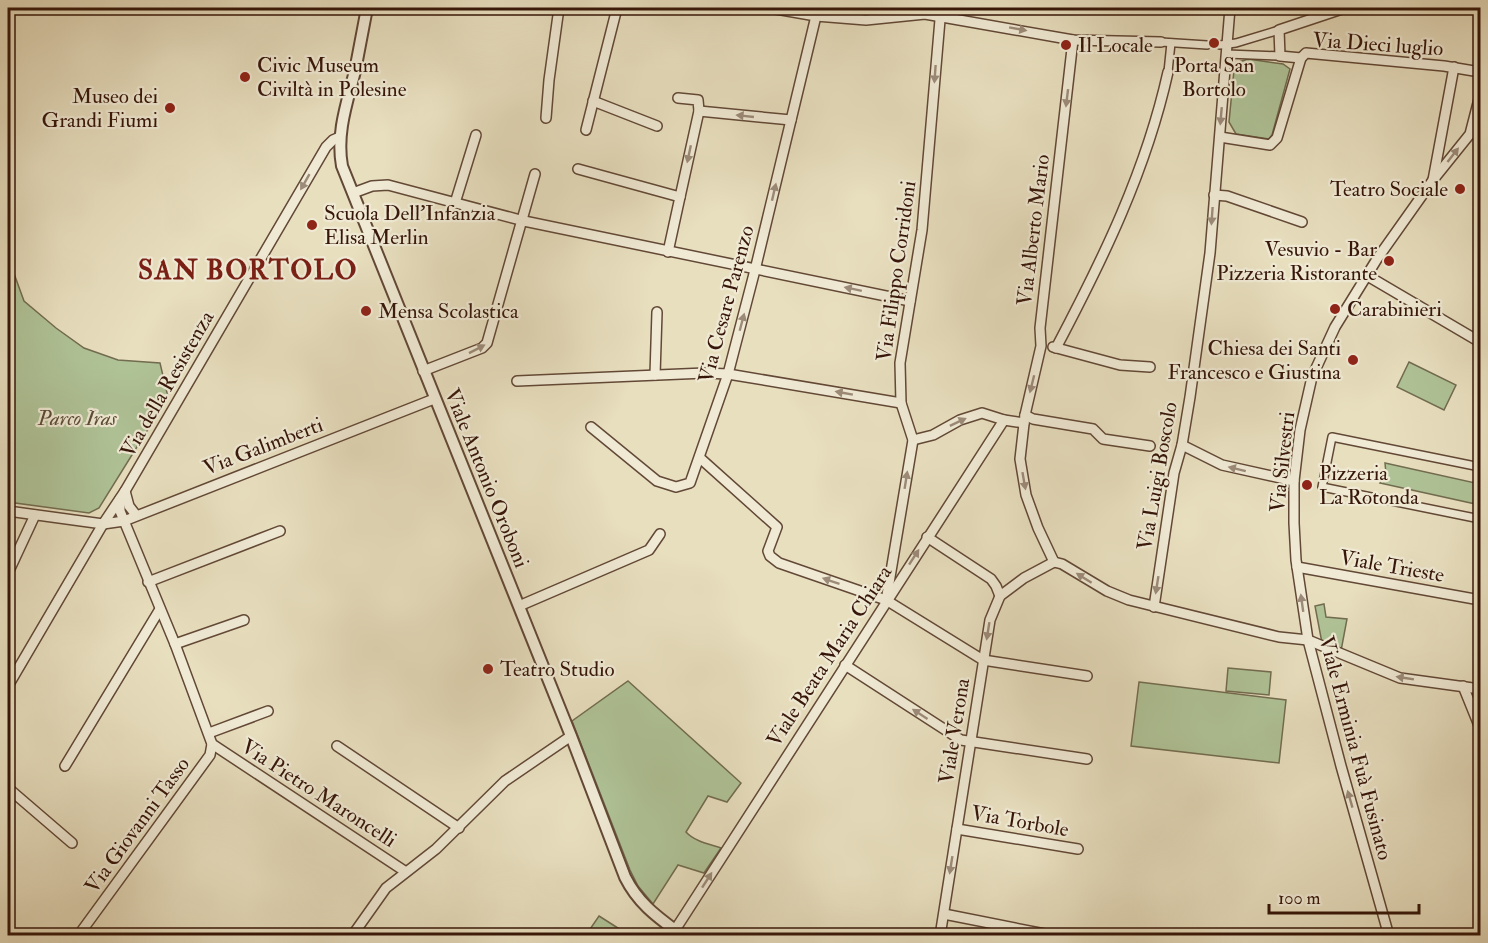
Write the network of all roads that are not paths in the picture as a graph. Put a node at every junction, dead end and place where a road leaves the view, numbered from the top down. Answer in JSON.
{"nodes":[{"id":1,"x":367,"y":8,"type":"edge"},
{"id":2,"x":559,"y":8,"type":"edge"},
{"id":3,"x":617,"y":8,"type":"edge"},
{"id":4,"x":770,"y":8,"type":"edge"},
{"id":5,"x":1230,"y":8,"type":"edge"},
{"id":6,"x":1345,"y":8,"type":"edge"},
{"id":7,"x":925,"y":11,"type":"edge"},
{"id":8,"x":940,"y":12,"type":"edge"},
{"id":9,"x":816,"y":16,"type":"junction"},
{"id":10,"x":1279,"y":30,"type":"junction"},
{"id":11,"x":1073,"y":40,"type":"junction"},
{"id":12,"x":1166,"y":43,"type":"junction"},
{"id":13,"x":1207,"y":45,"type":"dead end"},
{"id":14,"x":1225,"y":48,"type":"junction"},
{"id":15,"x":1280,"y":56,"type":"junction"},
{"id":16,"x":1300,"y":58,"type":"junction"},
{"id":17,"x":1454,"y":67,"type":"junction"},
{"id":18,"x":1168,"y":72,"type":"joint"},
{"id":19,"x":1480,"y":72,"type":"edge"},
{"id":20,"x":1480,"y":94,"type":"edge"},
{"id":21,"x":678,"y":98,"type":"dead end"},
{"id":22,"x":593,"y":100,"type":"junction"},
{"id":23,"x":699,"y":111,"type":"junction"},
{"id":24,"x":546,"y":118,"type":"dead end"},
{"id":25,"x":791,"y":120,"type":"junction"},
{"id":26,"x":657,"y":126,"type":"dead end"},
{"id":27,"x":586,"y":130,"type":"dead end"},
{"id":28,"x":1470,"y":134,"type":"junction"},
{"id":29,"x":476,"y":135,"type":"dead end"},
{"id":30,"x":340,"y":137,"type":"junction"},
{"id":31,"x":1220,"y":137,"type":"junction"},
{"id":32,"x":1480,"y":138,"type":"edge"},
{"id":33,"x":578,"y":170,"type":"dead end"},
{"id":34,"x":535,"y":174,"type":"dead end"},
{"id":35,"x":1433,"y":180,"type":"junction"},
{"id":36,"x":353,"y":193,"type":"junction"},
{"id":37,"x":1214,"y":195,"type":"junction"},
{"id":38,"x":680,"y":198,"type":"junction"},
{"id":39,"x":455,"y":203,"type":"junction"},
{"id":40,"x":524,"y":221,"type":"junction"},
{"id":41,"x":1302,"y":222,"type":"dead end"},
{"id":42,"x":668,"y":252,"type":"junction"},
{"id":43,"x":756,"y":270,"type":"junction"},
{"id":44,"x":1366,"y":275,"type":"junction"},
{"id":45,"x":910,"y":301,"type":"junction"},
{"id":46,"x":657,"y":312,"type":"dead end"},
{"id":47,"x":1480,"y":342,"type":"edge"},
{"id":48,"x":1041,"y":346,"type":"junction"},
{"id":49,"x":1056,"y":348,"type":"junction"},
{"id":50,"x":1150,"y":367,"type":"dead end"},
{"id":51,"x":423,"y":371,"type":"junction"},
{"id":52,"x":728,"y":374,"type":"junction"},
{"id":53,"x":655,"y":375,"type":"junction"},
{"id":54,"x":517,"y":381,"type":"dead end"},
{"id":55,"x":434,"y":399,"type":"junction"},
{"id":56,"x":902,"y":403,"type":"junction"},
{"id":57,"x":1024,"y":419,"type":"junction"},
{"id":58,"x":1004,"y":420,"type":"junction"},
{"id":59,"x":591,"y":427,"type":"dead end"},
{"id":60,"x":1333,"y":438,"type":"dead end"},
{"id":61,"x":913,"y":440,"type":"junction"},
{"id":62,"x":1182,"y":445,"type":"junction"},
{"id":63,"x":1150,"y":446,"type":"dead end"},
{"id":64,"x":1377,"y":449,"type":"dead end"},
{"id":65,"x":700,"y":458,"type":"junction"},
{"id":66,"x":1480,"y":467,"type":"edge"},
{"id":67,"x":1294,"y":481,"type":"junction"},
{"id":68,"x":1323,"y":482,"type":"dead end"},
{"id":69,"x":1368,"y":493,"type":"dead end"},
{"id":70,"x":123,"y":495,"type":"junction"},
{"id":71,"x":8,"y":511,"type":"edge"},
{"id":72,"x":35,"y":515,"type":"junction"},
{"id":73,"x":136,"y":515,"type":"junction"},
{"id":74,"x":1480,"y":519,"type":"edge"},
{"id":75,"x":124,"y":520,"type":"junction"},
{"id":76,"x":103,"y":524,"type":"junction"},
{"id":77,"x":280,"y":531,"type":"dead end"},
{"id":78,"x":660,"y":534,"type":"dead end"},
{"id":79,"x":927,"y":537,"type":"junction"},
{"id":80,"x":1053,"y":562,"type":"junction"},
{"id":81,"x":1297,"y":567,"type":"junction"},
{"id":82,"x":8,"y":573,"type":"edge"},
{"id":83,"x":148,"y":582,"type":"junction"},
{"id":84,"x":1000,"y":596,"type":"junction"},
{"id":85,"x":886,"y":600,"type":"junction"},
{"id":86,"x":1480,"y":600,"type":"edge"},
{"id":87,"x":519,"y":606,"type":"junction"},
{"id":88,"x":1154,"y":607,"type":"junction"},
{"id":89,"x":160,"y":609,"type":"junction"},
{"id":90,"x":244,"y":620,"type":"dead end"},
{"id":91,"x":1308,"y":640,"type":"junction"},
{"id":92,"x":175,"y":644,"type":"junction"},
{"id":93,"x":983,"y":660,"type":"junction"},
{"id":94,"x":845,"y":665,"type":"junction"},
{"id":95,"x":1087,"y":676,"type":"dead end"},
{"id":96,"x":8,"y":686,"type":"edge"},
{"id":97,"x":1463,"y":686,"type":"junction"},
{"id":98,"x":1480,"y":689,"type":"edge"},
{"id":99,"x":268,"y":711,"type":"dead end"},
{"id":100,"x":1480,"y":728,"type":"edge"},
{"id":101,"x":209,"y":733,"type":"junction"},
{"id":102,"x":571,"y":736,"type":"junction"},
{"id":103,"x":970,"y":741,"type":"junction"},
{"id":104,"x":212,"y":744,"type":"junction"},
{"id":105,"x":337,"y":746,"type":"dead end"},
{"id":106,"x":1087,"y":759,"type":"dead end"},
{"id":107,"x":65,"y":766,"type":"dead end"},
{"id":108,"x":8,"y":788,"type":"edge"},
{"id":109,"x":459,"y":828,"type":"junction"},
{"id":110,"x":957,"y":828,"type":"junction"},
{"id":111,"x":72,"y":843,"type":"dead end"},
{"id":112,"x":1078,"y":849,"type":"dead end"},
{"id":113,"x":406,"y":872,"type":"junction"},
{"id":114,"x":944,"y":914,"type":"junction"},
{"id":115,"x":679,"y":933,"type":"edge"},
{"id":116,"x":78,"y":936,"type":"edge"},
{"id":117,"x":352,"y":936,"type":"edge"},
{"id":118,"x":940,"y":936,"type":"edge"},
{"id":119,"x":1055,"y":936,"type":"edge"},
{"id":120,"x":1389,"y":936,"type":"edge"}],
"edges":[{"from":1,"to":30,"type":"street","name":"Viale Antonio Oroboni"},
{"from":2,"to":24,"type":"street"},
{"from":3,"to":22,"type":"street"},
{"from":4,"to":9,"type":"street"},
{"from":5,"to":14,"type":"street","name":"Via Luigi Boscolo"},
{"from":6,"to":10,"type":"street"},
{"from":7,"to":8,"type":"street"},
{"from":7,"to":9,"type":"street"},
{"from":8,"to":11,"type":"street","one_way":true},
{"from":8,"to":45,"type":"street","name":"Via Filippo Corridoni","one_way":true},
{"from":9,"to":25,"type":"street","name":"Via Cesare Parenzo"},
{"from":10,"to":14,"type":"street"},
{"from":10,"to":15,"type":"street"},
{"from":11,"to":12,"type":"street"},
{"from":11,"to":48,"type":"street","name":"Via Alberto Mario","one_way":true},
{"from":12,"to":13,"type":"street"},
{"from":12,"to":18,"type":"street"},
{"from":14,"to":15,"type":"street"},
{"from":14,"to":31,"type":"street","name":"Via Luigi Boscolo","one_way":true},
{"from":15,"to":16,"type":"street","name":"Via Dieci luglio"},
{"from":16,"to":17,"type":"street","name":"Via Dieci luglio"},
{"from":16,"to":31,"type":"street"},
{"from":17,"to":19,"type":"street","name":"Via Dieci luglio"},
{"from":17,"to":35,"type":"street"},
{"from":18,"to":49,"type":"street"},
{"from":20,"to":28,"type":"street"},
{"from":21,"to":23,"type":"street"},
{"from":22,"to":26,"type":"street"},
{"from":22,"to":27,"type":"street"},
{"from":25,"to":23,"type":"street","one_way":true},
{"from":23,"to":38,"type":"street","one_way":true},
{"from":43,"to":25,"type":"street","name":"Via Cesare Parenzo","one_way":true},
{"from":28,"to":32,"type":"street"},
{"from":35,"to":28,"type":"street","name":"Via Silvestri","one_way":true},
{"from":29,"to":39,"type":"street"},
{"from":30,"to":36,"type":"street","name":"Viale Antonio Oroboni"},
{"from":30,"to":70,"type":"street","name":"Via della Resistenza","one_way":true},
{"from":31,"to":37,"type":"street","name":"Via Luigi Boscolo"},
{"from":33,"to":38,"type":"street"},
{"from":34,"to":40,"type":"street"},
{"from":35,"to":44,"type":"street","name":"Via Silvestri"},
{"from":36,"to":39,"type":"street"},
{"from":36,"to":51,"type":"street","name":"Viale Antonio Oroboni"},
{"from":37,"to":41,"type":"street"},
{"from":37,"to":62,"type":"street","name":"Via Luigi Boscolo","one_way":true},
{"from":38,"to":42,"type":"street"},
{"from":39,"to":40,"type":"street"},
{"from":40,"to":42,"type":"street"},
{"from":51,"to":40,"type":"street","one_way":true},
{"from":42,"to":43,"type":"street"},
{"from":45,"to":43,"type":"street","one_way":true},
{"from":52,"to":43,"type":"street","name":"Via Cesare Parenzo","one_way":true},
{"from":44,"to":47,"type":"street"},
{"from":44,"to":67,"type":"street","name":"Via Silvestri"},
{"from":45,"to":56,"type":"street","name":"Via Filippo Corridoni"},
{"from":46,"to":53,"type":"street"},
{"from":48,"to":49,"type":"street"},
{"from":48,"to":57,"type":"street","name":"Via Alberto Mario","one_way":true},
{"from":49,"to":50,"type":"street"},
{"from":51,"to":55,"type":"street","name":"Viale Antonio Oroboni"},
{"from":52,"to":53,"type":"street"},
{"from":56,"to":52,"type":"street","one_way":true},
{"from":52,"to":65,"type":"street","name":"Via Cesare Parenzo"},
{"from":53,"to":54,"type":"street"},
{"from":55,"to":73,"type":"street","name":"Via Galimberti"},
{"from":55,"to":87,"type":"street","name":"Viale Antonio Oroboni"},
{"from":56,"to":61,"type":"street","name":"Via Filippo Corridoni"},
{"from":57,"to":58,"type":"street"},
{"from":57,"to":63,"type":"street"},
{"from":57,"to":80,"type":"street","name":"Via Alberto Mario","one_way":true},
{"from":61,"to":58,"type":"street","one_way":true},
{"from":58,"to":79,"type":"street","name":"Viale Beata Maria Chiara"},
{"from":59,"to":65,"type":"street","name":"Via Cesare Parenzo"},
{"from":60,"to":64,"type":"street"},
{"from":85,"to":61,"type":"street","name":"Via Filippo Corridoni","one_way":true},
{"from":67,"to":62,"type":"street","one_way":true},
{"from":62,"to":88,"type":"street","name":"Via Luigi Boscolo","one_way":true},
{"from":85,"to":65,"type":"street","one_way":true},
{"from":66,"to":74,"type":"street"},
{"from":67,"to":81,"type":"street","name":"Via Silvestri"},
{"from":68,"to":69,"type":"street"},
{"from":70,"to":73,"type":"street"},
{"from":70,"to":75,"type":"street"},
{"from":70,"to":76,"type":"street","name":"Via della Resistenza"},
{"from":71,"to":72,"type":"street","name":"Via Galimberti"},
{"from":72,"to":76,"type":"street","name":"Via Galimberti"},
{"from":72,"to":82,"type":"street"},
{"from":73,"to":75,"type":"street","name":"Via Galimberti"},
{"from":75,"to":76,"type":"street","name":"Via Galimberti"},
{"from":75,"to":83,"type":"street","name":"Via Giovanni Tasso"},
{"from":76,"to":96,"type":"street","name":"Via della Resistenza"},
{"from":77,"to":83,"type":"street"},
{"from":78,"to":87,"type":"street"},
{"from":79,"to":84,"type":"street"},
{"from":85,"to":79,"type":"street","name":"Viale Beata Maria Chiara","one_way":true},
{"from":80,"to":84,"type":"street"},
{"from":88,"to":80,"type":"street","one_way":true},
{"from":81,"to":86,"type":"street","name":"Viale Trieste"},
{"from":91,"to":81,"type":"street","name":"Viale Erminia Fuà Fusinato","one_way":true},
{"from":83,"to":89,"type":"street","name":"Via Giovanni Tasso"},
{"from":84,"to":93,"type":"street","name":"Viale Verona","one_way":true},
{"from":85,"to":93,"type":"street"},
{"from":85,"to":94,"type":"street","name":"Viale Beata Maria Chiara"},
{"from":87,"to":102,"type":"street","name":"Viale Antonio Oroboni"},
{"from":88,"to":91,"type":"street"},
{"from":89,"to":92,"type":"street","name":"Via Giovanni Tasso"},
{"from":89,"to":107,"type":"street"},
{"from":90,"to":92,"type":"street"},
{"from":97,"to":91,"type":"street","one_way":true},
{"from":120,"to":91,"type":"street","name":"Viale Erminia Fuà Fusinato","one_way":true},
{"from":92,"to":101,"type":"street","name":"Via Giovanni Tasso"},
{"from":93,"to":95,"type":"street"},
{"from":93,"to":103,"type":"street","name":"Viale Verona"},
{"from":103,"to":94,"type":"street","one_way":true},
{"from":115,"to":94,"type":"street","name":"Viale Beata Maria Chiara","one_way":true},
{"from":97,"to":98,"type":"street"},
{"from":97,"to":100,"type":"street"},
{"from":99,"to":101,"type":"street"},
{"from":101,"to":104,"type":"street","name":"Via Giovanni Tasso"},
{"from":102,"to":109,"type":"street","name":"Via Pietro Maroncelli"},
{"from":102,"to":115,"type":"street","name":"Viale Antonio Oroboni"},
{"from":103,"to":106,"type":"street"},
{"from":103,"to":110,"type":"street","name":"Viale Verona"},
{"from":104,"to":113,"type":"street","name":"Via Pietro Maroncelli"},
{"from":104,"to":116,"type":"street","name":"Via Giovanni Tasso"},
{"from":105,"to":109,"type":"street"},
{"from":108,"to":111,"type":"street"},
{"from":109,"to":113,"type":"street","name":"Via Pietro Maroncelli"},
{"from":110,"to":112,"type":"street","name":"Via Torbole"},
{"from":110,"to":114,"type":"street","name":"Viale Verona","one_way":true},
{"from":113,"to":117,"type":"street","name":"Via Pietro Maroncelli"},
{"from":114,"to":118,"type":"street","name":"Viale Verona"},
{"from":114,"to":119,"type":"street"}]}
